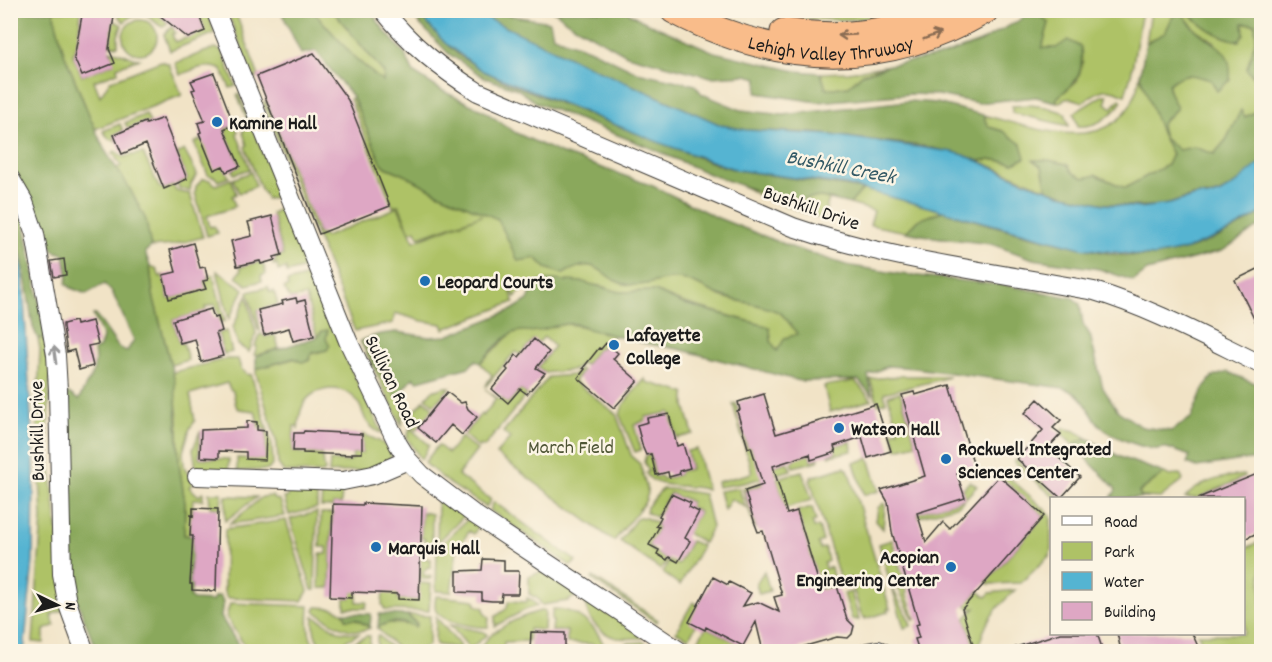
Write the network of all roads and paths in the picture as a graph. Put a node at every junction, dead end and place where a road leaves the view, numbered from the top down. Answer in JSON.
{"nodes":[{"id":1,"x":214,"y":10,"type":"edge"},
{"id":2,"x":383,"y":10,"type":"edge"},
{"id":3,"x":674,"y":10,"type":"edge"},
{"id":4,"x":714,"y":10,"type":"edge"},
{"id":5,"x":944,"y":10,"type":"edge"},
{"id":6,"x":985,"y":10,"type":"edge"},
{"id":7,"x":10,"y":178,"type":"edge"},
{"id":8,"x":1262,"y":365,"type":"edge"},
{"id":9,"x":408,"y":460,"type":"junction"},
{"id":10,"x":197,"y":476,"type":"dead end"},
{"id":11,"x":85,"y":651,"type":"edge"},
{"id":12,"x":681,"y":651,"type":"edge"},
{"id":13,"x":867,"y":651,"type":"edge"},
{"id":14,"x":883,"y":651,"type":"edge"}],
"edges":[{"from":1,"to":9,"type":"street","name":"Sullivan Road"},
{"from":2,"to":8,"type":"street","name":"Bushkill Drive"},
{"from":3,"to":6,"type":"highway","name":"Lehigh Valley Thruway","one_way":true},
{"from":5,"to":4,"type":"highway","name":"Lehigh Valley Thruway","one_way":true},
{"from":11,"to":7,"type":"street","name":"Bushkill Drive","one_way":true},
{"from":9,"to":10,"type":"street"},
{"from":9,"to":12,"type":"street","name":"Sullivan Road"},
{"from":13,"to":14,"type":"street"}]}
